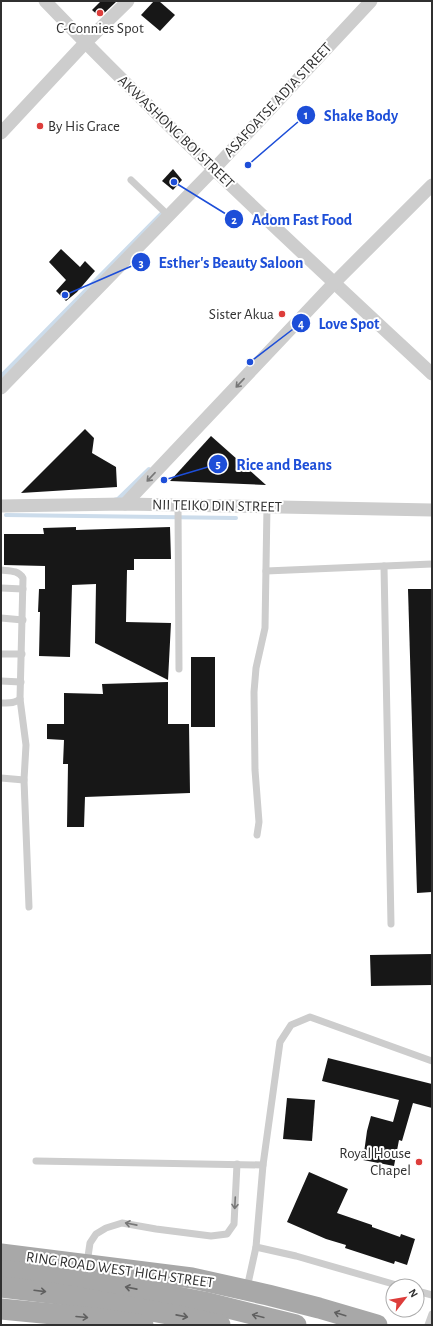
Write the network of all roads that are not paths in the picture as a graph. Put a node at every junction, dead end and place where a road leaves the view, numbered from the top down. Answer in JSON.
{"nodes":[{"id":1,"x":45,"y":1,"type":"edge"},
{"id":2,"x":128,"y":1,"type":"edge"},
{"id":3,"x":371,"y":1,"type":"edge"},
{"id":4,"x":85,"y":43,"type":"junction"},
{"id":5,"x":1,"y":133,"type":"edge"},
{"id":6,"x":214,"y":170,"type":"junction"},
{"id":7,"x":131,"y":180,"type":"dead end"},
{"id":8,"x":432,"y":185,"type":"edge"},
{"id":9,"x":169,"y":216,"type":"junction"},
{"id":10,"x":334,"y":283,"type":"junction"},
{"id":11,"x":432,"y":374,"type":"edge"},
{"id":12,"x":1,"y":388,"type":"edge"},
{"id":13,"x":125,"y":504,"type":"junction"},
{"id":14,"x":178,"y":505,"type":"junction"},
{"id":15,"x":1,"y":506,"type":"edge"},
{"id":16,"x":267,"y":506,"type":"junction"},
{"id":17,"x":432,"y":510,"type":"edge"},
{"id":18,"x":432,"y":564,"type":"edge"},
{"id":19,"x":384,"y":566,"type":"junction"},
{"id":20,"x":1,"y":570,"type":"edge"},
{"id":21,"x":266,"y":571,"type":"junction"},
{"id":22,"x":1,"y":588,"type":"edge"},
{"id":23,"x":23,"y":589,"type":"junction"},
{"id":24,"x":1,"y":618,"type":"edge"},
{"id":25,"x":23,"y":620,"type":"junction"},
{"id":26,"x":1,"y":654,"type":"edge"},
{"id":27,"x":22,"y":654,"type":"junction"},
{"id":28,"x":179,"y":669,"type":"dead end"},
{"id":29,"x":1,"y":681,"type":"edge"},
{"id":30,"x":21,"y":682,"type":"junction"},
{"id":31,"x":20,"y":699,"type":"junction"},
{"id":32,"x":1,"y":703,"type":"edge"},
{"id":33,"x":1,"y":778,"type":"edge"},
{"id":34,"x":24,"y":780,"type":"junction"},
{"id":35,"x":258,"y":836,"type":"dead end"},
{"id":36,"x":29,"y":907,"type":"dead end"},
{"id":37,"x":391,"y":924,"type":"dead end"},
{"id":38,"x":432,"y":1061,"type":"edge"},
{"id":39,"x":36,"y":1161,"type":"dead end"},
{"id":40,"x":237,"y":1164,"type":"junction"},
{"id":41,"x":263,"y":1165,"type":"junction"},
{"id":42,"x":256,"y":1247,"type":"junction"},
{"id":43,"x":1,"y":1254,"type":"edge"},
{"id":44,"x":87,"y":1264,"type":"junction"},
{"id":45,"x":1,"y":1271,"type":"edge"},
{"id":46,"x":385,"y":1282,"type":"edge"},
{"id":47,"x":1,"y":1288,"type":"edge"},
{"id":48,"x":246,"y":1291,"type":"junction"},
{"id":49,"x":1,"y":1310,"type":"edge"},
{"id":50,"x":432,"y":1314,"type":"edge"},
{"id":51,"x":143,"y":1325,"type":"edge"},
{"id":52,"x":220,"y":1325,"type":"edge"},
{"id":53,"x":296,"y":1325,"type":"edge"},
{"id":54,"x":377,"y":1325,"type":"edge"},
{"id":55,"x":428,"y":1325,"type":"edge"}],
"edges":[{"from":1,"to":4,"type":"street","name":"AKWASHONG BOI STREET"},
{"from":2,"to":4,"type":"street"},
{"from":3,"to":6,"type":"street","name":"ASAFOATSE ADJA STREET"},
{"from":4,"to":5,"type":"street"},
{"from":4,"to":6,"type":"street","name":"AKWASHONG BOI STREET"},
{"from":6,"to":9,"type":"street","name":"ASAFOATSE ADJA STREET"},
{"from":6,"to":10,"type":"street","name":"AKWASHONG BOI STREET"},
{"from":7,"to":9,"type":"lane"},
{"from":8,"to":10,"type":"street"},
{"from":9,"to":12,"type":"street","name":"ASAFOATSE ADJA STREET"},
{"from":10,"to":11,"type":"street","name":"AKWASHONG BOI STREET"},
{"from":10,"to":13,"type":"street","one_way":true},
{"from":13,"to":14,"type":"street","name":"NII TEIKO DIN STREET"},
{"from":13,"to":15,"type":"street","name":"NII TEIKO DIN STREET"},
{"from":14,"to":16,"type":"street","name":"NII TEIKO DIN STREET"},
{"from":14,"to":28,"type":"lane"},
{"from":16,"to":17,"type":"street","name":"NII TEIKO DIN STREET"},
{"from":16,"to":21,"type":"lane"},
{"from":18,"to":19,"type":"lane"},
{"from":19,"to":21,"type":"lane"},
{"from":19,"to":37,"type":"lane"},
{"from":20,"to":23,"type":"lane"},
{"from":21,"to":35,"type":"lane"},
{"from":22,"to":23,"type":"lane"},
{"from":23,"to":25,"type":"lane"},
{"from":24,"to":25,"type":"lane"},
{"from":25,"to":27,"type":"lane"},
{"from":26,"to":27,"type":"lane"},
{"from":27,"to":30,"type":"lane"},
{"from":29,"to":30,"type":"lane"},
{"from":30,"to":31,"type":"lane"},
{"from":31,"to":32,"type":"lane"},
{"from":31,"to":34,"type":"lane"},
{"from":33,"to":34,"type":"lane"},
{"from":34,"to":36,"type":"lane"},
{"from":38,"to":41,"type":"lane"},
{"from":39,"to":40,"type":"lane"},
{"from":40,"to":41,"type":"lane"},
{"from":40,"to":44,"type":"lane","one_way":true},
{"from":41,"to":42,"type":"lane"},
{"from":42,"to":46,"type":"lane"},
{"from":42,"to":48,"type":"lane"},
{"from":43,"to":44,"type":"main road","name":"RING ROAD WEST HIGH STREET"},
{"from":44,"to":48,"type":"main road","name":"RING ROAD WEST HIGH STREET"},
{"from":53,"to":45,"type":"main road","name":"RING ROAD WEST HIGH STREET","one_way":true},
{"from":47,"to":52,"type":"main road","one_way":true},
{"from":54,"to":48,"type":"main road","name":"RING ROAD WEST HIGH STREET","one_way":true},
{"from":49,"to":51,"type":"main road","one_way":true},
{"from":50,"to":55,"type":"lane"}]}
